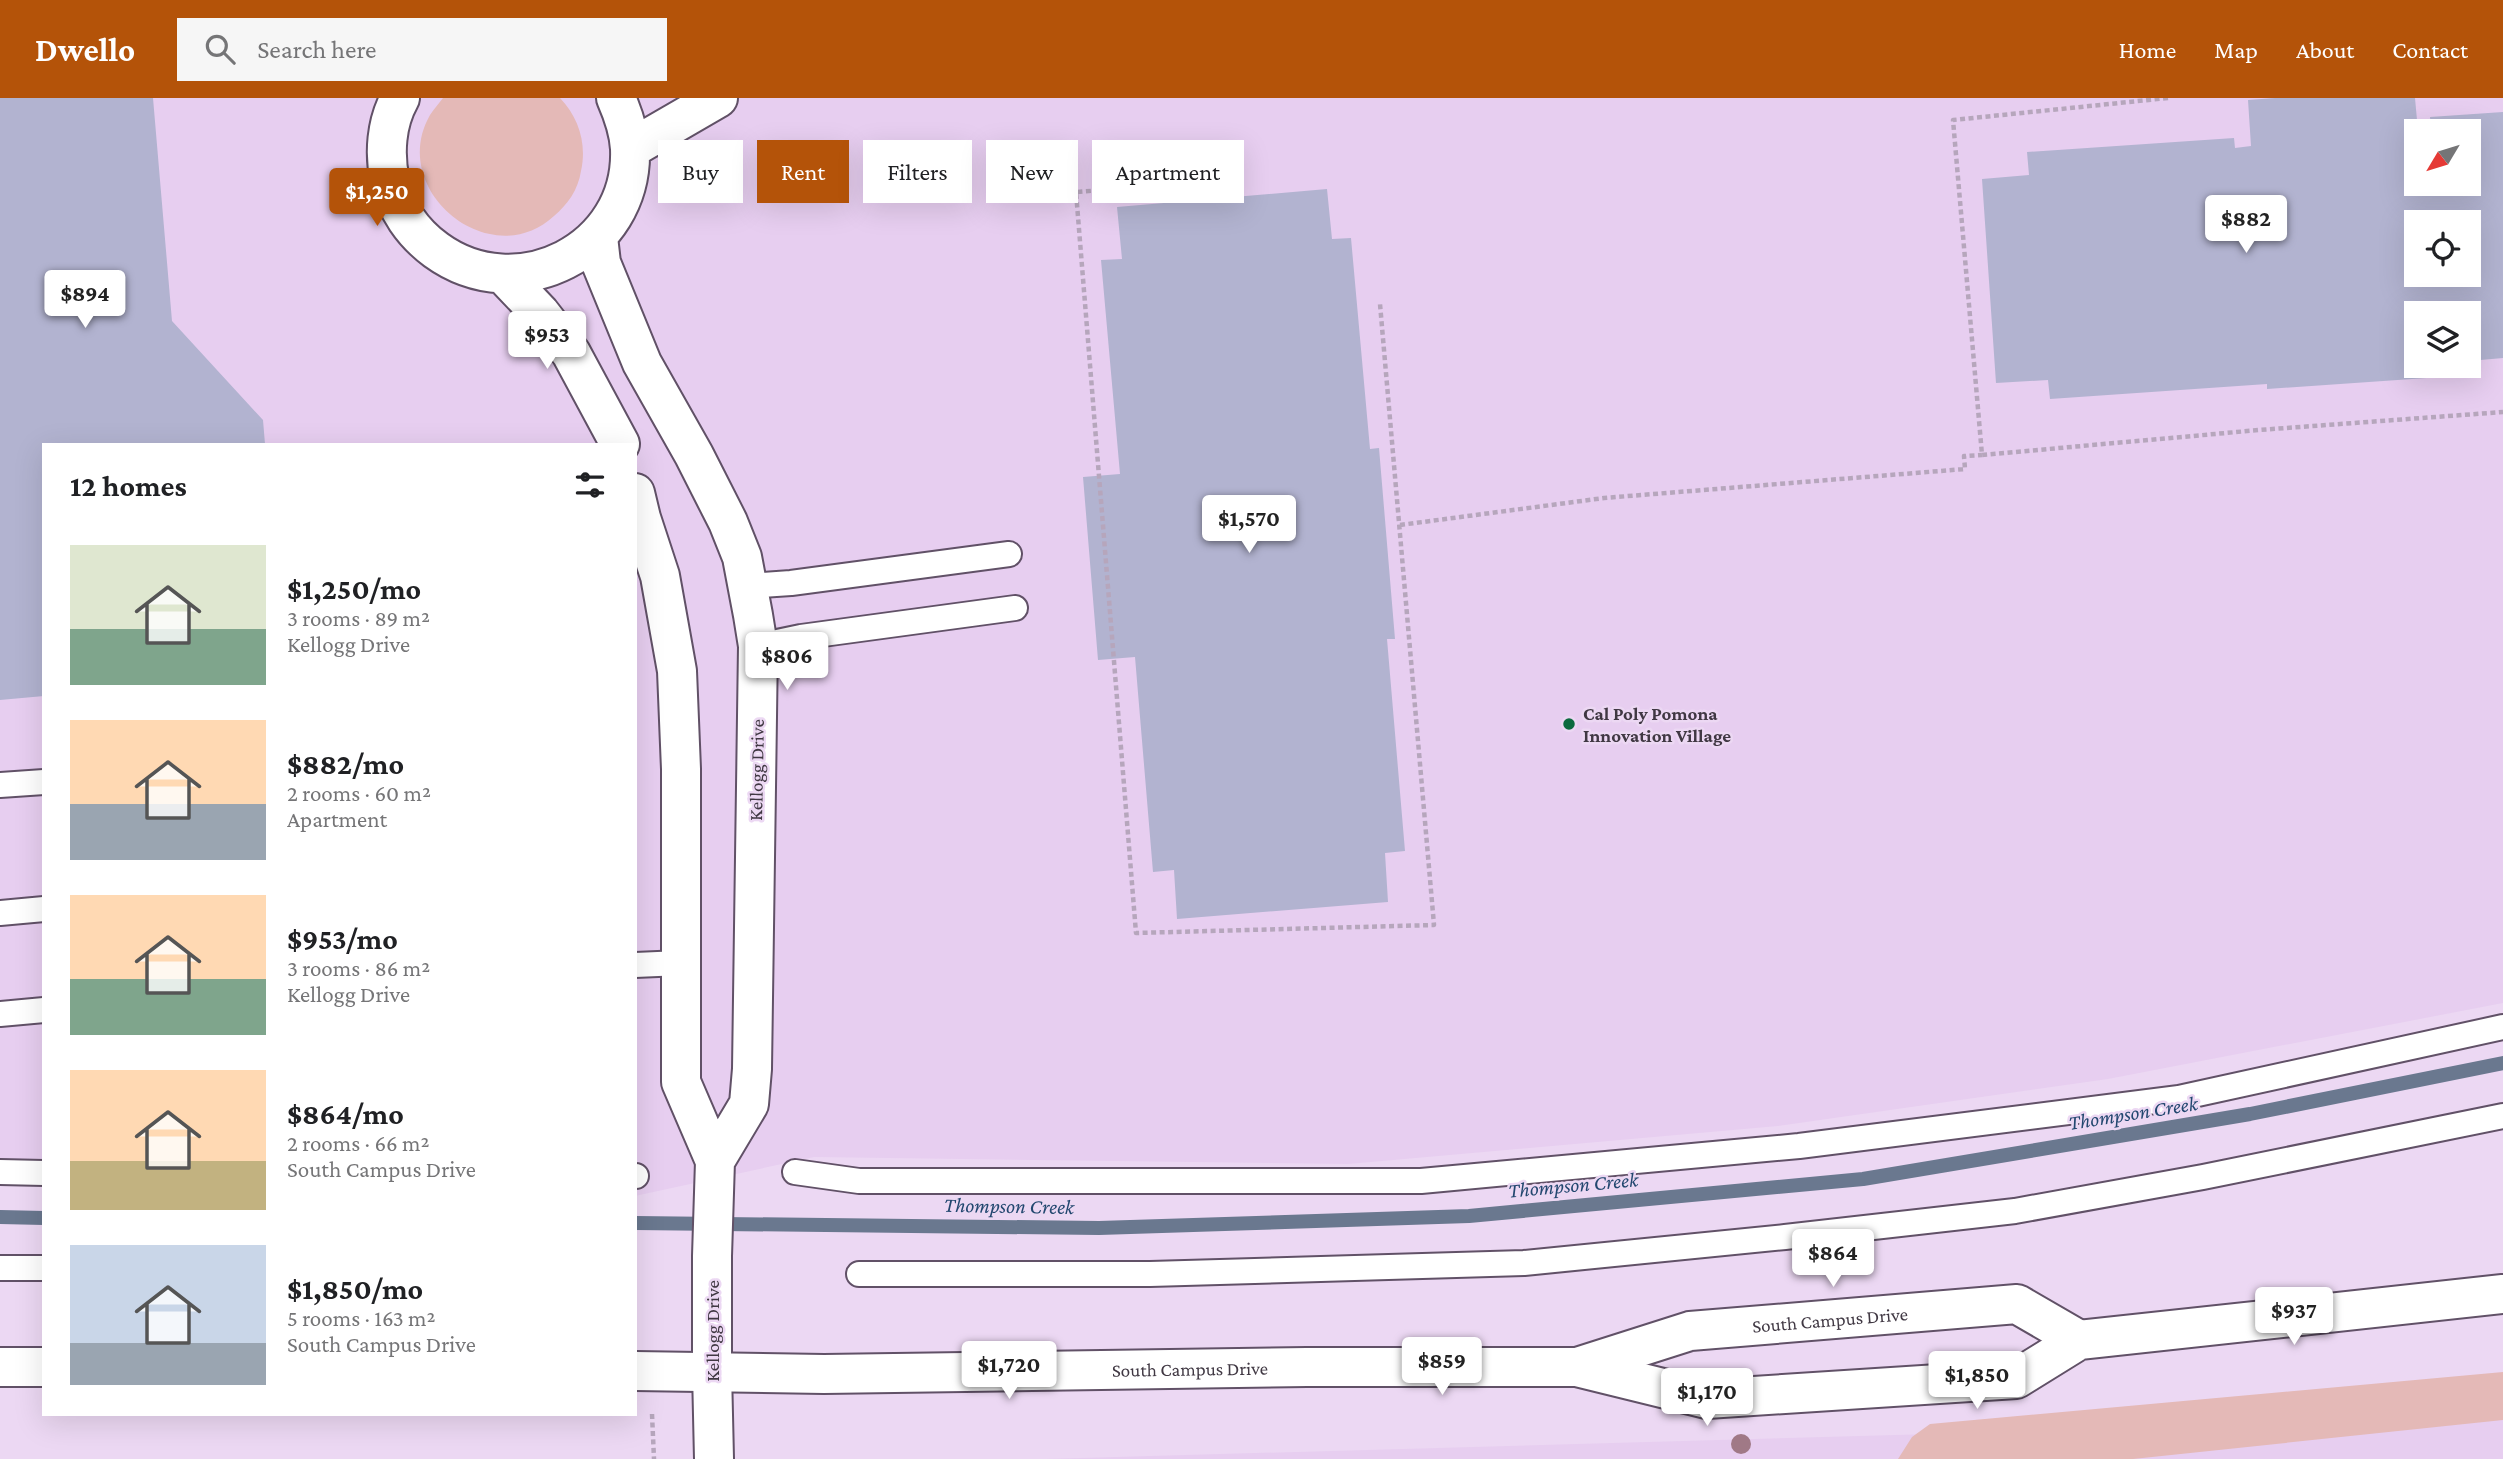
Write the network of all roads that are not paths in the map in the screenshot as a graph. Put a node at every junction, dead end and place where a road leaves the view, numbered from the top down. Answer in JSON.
{"nodes":[{"id":1,"x":400,"y":98,"type":"edge"},
{"id":2,"x":616,"y":98,"type":"edge"},
{"id":3,"x":718,"y":98,"type":"edge"},
{"id":4,"x":630,"y":149,"type":"junction"},
{"id":5,"x":598,"y":237,"type":"junction"},
{"id":6,"x":505,"y":275,"type":"junction"},
{"id":7,"x":619,"y":443,"type":"edge"},
{"id":8,"x":637,"y":501,"type":"edge"},
{"id":9,"x":1009,"y":554,"type":"dead end"},
{"id":10,"x":748,"y":586,"type":"junction"},
{"id":11,"x":1015,"y":608,"type":"dead end"},
{"id":12,"x":758,"y":646,"type":"junction"},
{"id":13,"x":42,"y":782,"type":"edge"},
{"id":14,"x":0,"y":785,"type":"edge"},
{"id":15,"x":42,"y":909,"type":"edge"},
{"id":16,"x":0,"y":913,"type":"edge"},
{"id":17,"x":681,"y":963,"type":"junction"},
{"id":18,"x":637,"y":965,"type":"edge"},
{"id":19,"x":42,"y":1010,"type":"edge"},
{"id":20,"x":0,"y":1014,"type":"edge"},
{"id":21,"x":2503,"y":1027,"type":"edge"},
{"id":22,"x":2503,"y":1116,"type":"edge"},
{"id":23,"x":0,"y":1172,"type":"edge"},
{"id":24,"x":795,"y":1172,"type":"dead end"},
{"id":25,"x":42,"y":1173,"type":"edge"},
{"id":26,"x":715,"y":1174,"type":"junction"},
{"id":27,"x":0,"y":1268,"type":"edge"},
{"id":28,"x":42,"y":1268,"type":"edge"},
{"id":29,"x":859,"y":1274,"type":"dead end"},
{"id":30,"x":2503,"y":1294,"type":"edge"},
{"id":31,"x":2079,"y":1340,"type":"junction"},
{"id":32,"x":0,"y":1367,"type":"edge"},
{"id":33,"x":42,"y":1367,"type":"edge"},
{"id":34,"x":1577,"y":1367,"type":"junction"},
{"id":35,"x":637,"y":1371,"type":"edge"},
{"id":36,"x":712,"y":1371,"type":"junction"},
{"id":37,"x":714,"y":1459,"type":"edge"}],
"edges":[{"from":1,"to":6,"type":"street"},
{"from":2,"to":4,"type":"street"},
{"from":3,"to":4,"type":"street"},
{"from":4,"to":5,"type":"street"},
{"from":5,"to":6,"type":"street"},
{"from":5,"to":10,"type":"street","name":"Kellogg Drive"},
{"from":6,"to":7,"type":"street"},
{"from":8,"to":17,"type":"street","name":"Kellogg Drive"},
{"from":9,"to":10,"type":"lane"},
{"from":10,"to":12,"type":"street","name":"Kellogg Drive"},
{"from":11,"to":12,"type":"lane"},
{"from":12,"to":26,"type":"street","name":"Kellogg Drive"},
{"from":13,"to":14,"type":"lane"},
{"from":15,"to":16,"type":"lane"},
{"from":17,"to":18,"type":"lane"},
{"from":17,"to":26,"type":"street","name":"Kellogg Drive"},
{"from":19,"to":20,"type":"lane"},
{"from":21,"to":24,"type":"lane"},
{"from":22,"to":29,"type":"lane"},
{"from":23,"to":25,"type":"lane"},
{"from":26,"to":36,"type":"street","name":"Kellogg Drive"},
{"from":27,"to":28,"type":"lane"},
{"from":30,"to":31,"type":"street","name":"South Campus Drive"},
{"from":31,"to":34,"type":"street","name":"South Campus Drive"},
{"from":31,"to":34,"type":"street","name":"South Campus Drive"},
{"from":32,"to":33,"type":"street"},
{"from":34,"to":36,"type":"street","name":"South Campus Drive"},
{"from":35,"to":36,"type":"street","name":"South Campus Drive"},
{"from":36,"to":37,"type":"street","name":"Kellogg Drive"}]}
